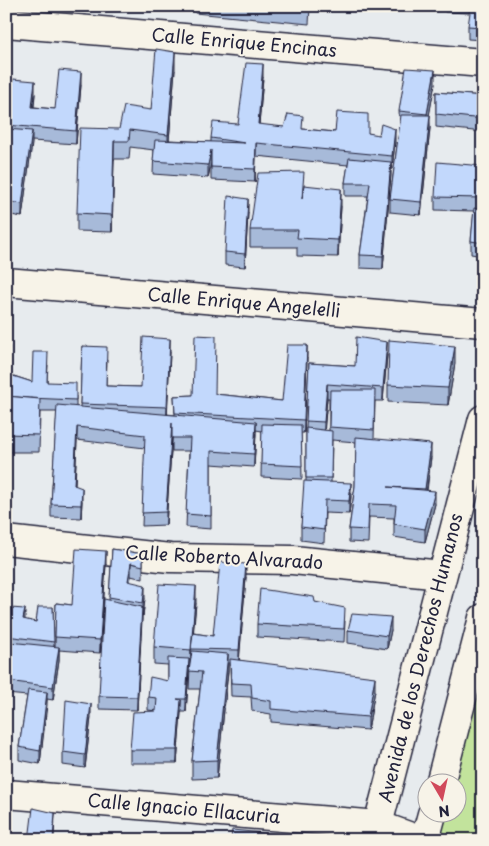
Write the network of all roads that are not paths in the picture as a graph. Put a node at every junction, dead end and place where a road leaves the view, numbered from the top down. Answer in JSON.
{"nodes":[{"id":1,"x":6,"y":23,"type":"edge"},
{"id":2,"x":483,"y":63,"type":"edge"},
{"id":3,"x":6,"y":282,"type":"edge"},
{"id":4,"x":483,"y":323,"type":"edge"},
{"id":5,"x":483,"y":419,"type":"edge"},
{"id":6,"x":6,"y":540,"type":"edge"},
{"id":7,"x":442,"y":576,"type":"junction"},
{"id":8,"x":483,"y":618,"type":"edge"},
{"id":9,"x":443,"y":774,"type":"edge"},
{"id":10,"x":6,"y":794,"type":"edge"},
{"id":11,"x":429,"y":824,"type":"edge"},
{"id":12,"x":376,"y":832,"type":"edge"},
{"id":13,"x":420,"y":840,"type":"edge"},
{"id":14,"x":425,"y":840,"type":"edge"}],
"edges":[{"from":1,"to":2,"type":"street","name":"Calle Enrique Encinas"},
{"from":3,"to":4,"type":"street","name":"Calle Enrique Angelelli"},
{"from":5,"to":7,"type":"street","name":"Avenida de los Derechos Humanos"},
{"from":6,"to":7,"type":"street","name":"Calle Roberto Alvarado"},
{"from":7,"to":12,"type":"street","name":"Avenida de los Derechos Humanos"},
{"from":8,"to":9,"type":"street"},
{"from":10,"to":12,"type":"street","name":"Calle Ignacio Ellacuria"},
{"from":11,"to":14,"type":"street"},
{"from":12,"to":13,"type":"street","name":"Calle Ignacio Ellacuria"}]}
